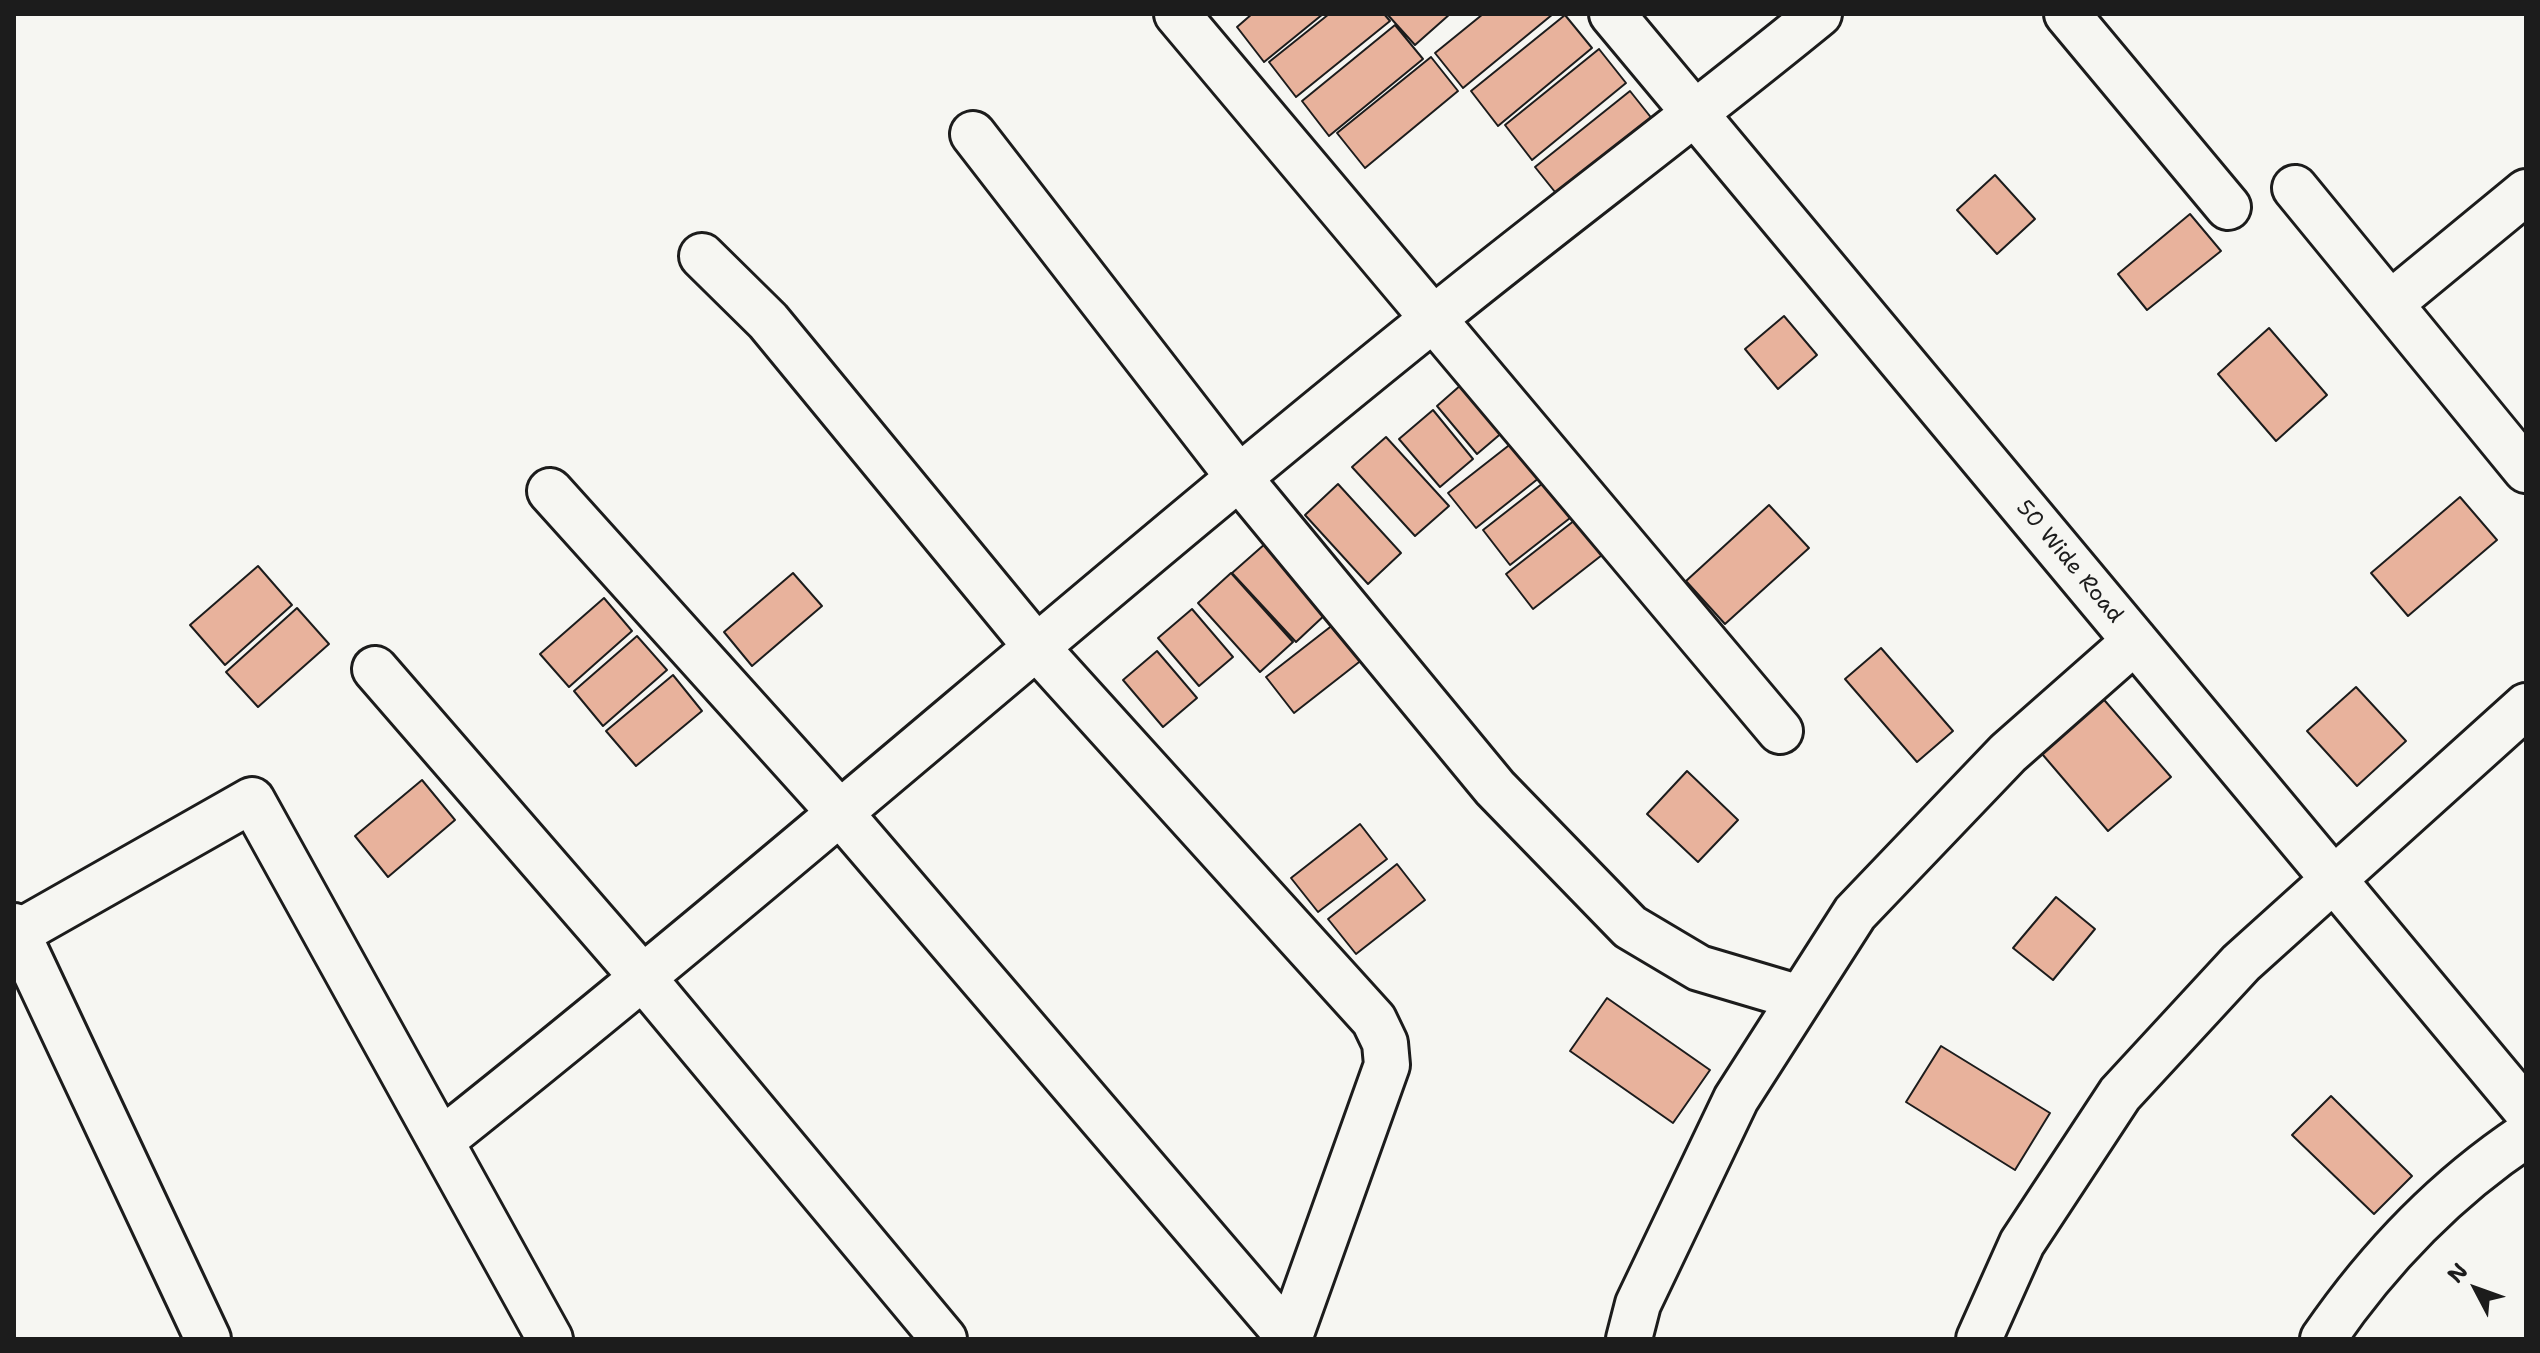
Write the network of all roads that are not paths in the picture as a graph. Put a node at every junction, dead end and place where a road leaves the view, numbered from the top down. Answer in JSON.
{"nodes":[{"id":1,"x":1177,"y":14,"type":"edge"},
{"id":2,"x":1612,"y":14,"type":"edge"},
{"id":3,"x":1819,"y":14,"type":"edge"},
{"id":4,"x":2067,"y":14,"type":"edge"},
{"id":5,"x":1696,"y":115,"type":"junction"},
{"id":6,"x":973,"y":134,"type":"dead end"},
{"id":7,"x":2295,"y":188,"type":"dead end"},
{"id":8,"x":2526,"y":192,"type":"edge"},
{"id":9,"x":2228,"y":207,"type":"dead end"},
{"id":10,"x":702,"y":256,"type":"dead end"},
{"id":11,"x":2390,"y":304,"type":"junction"},
{"id":12,"x":1433,"y":318,"type":"junction"},
{"id":13,"x":2526,"y":470,"type":"edge"},
{"id":14,"x":1240,"y":479,"type":"junction"},
{"id":15,"x":550,"y":491,"type":"dead end"},
{"id":16,"x":2135,"y":641,"type":"junction"},
{"id":17,"x":1038,"y":649,"type":"junction"},
{"id":18,"x":375,"y":669,"type":"dead end"},
{"id":19,"x":2526,"y":706,"type":"edge"},
{"id":20,"x":1780,"y":731,"type":"dead end"},
{"id":21,"x":841,"y":814,"type":"junction"},
{"id":22,"x":2334,"y":879,"type":"junction"},
{"id":23,"x":15,"y":931,"type":"edge"},
{"id":24,"x":644,"y":979,"type":"junction"},
{"id":25,"x":1800,"y":998,"type":"junction"},
{"id":26,"x":2526,"y":1110,"type":"edge"},
{"id":27,"x":2526,"y":1135,"type":"edge"},
{"id":28,"x":441,"y":1141,"type":"junction"},
{"id":29,"x":1289,"y":1338,"type":"edge"},
{"id":30,"x":208,"y":1339,"type":"edge"},
{"id":31,"x":550,"y":1339,"type":"edge"},
{"id":32,"x":944,"y":1339,"type":"edge"},
{"id":33,"x":1629,"y":1339,"type":"edge"},
{"id":34,"x":1979,"y":1339,"type":"edge"},
{"id":35,"x":2323,"y":1339,"type":"edge"}],
"edges":[{"from":1,"to":12,"type":"street"},
{"from":2,"to":5,"type":"street","name":"50 Wide Road"},
{"from":3,"to":5,"type":"street"},
{"from":4,"to":9,"type":"street"},
{"from":5,"to":12,"type":"street"},
{"from":5,"to":16,"type":"street","name":"50 Wide Road"},
{"from":6,"to":14,"type":"street"},
{"from":7,"to":11,"type":"street"},
{"from":8,"to":11,"type":"street"},
{"from":10,"to":17,"type":"street"},
{"from":11,"to":13,"type":"street"},
{"from":12,"to":14,"type":"street"},
{"from":12,"to":20,"type":"street"},
{"from":14,"to":17,"type":"street"},
{"from":14,"to":25,"type":"street"},
{"from":15,"to":21,"type":"street"},
{"from":16,"to":22,"type":"street","name":"50 Wide Road"},
{"from":16,"to":25,"type":"street"},
{"from":17,"to":21,"type":"street"},
{"from":17,"to":29,"type":"street"},
{"from":18,"to":24,"type":"street"},
{"from":19,"to":22,"type":"street"},
{"from":21,"to":24,"type":"street"},
{"from":21,"to":29,"type":"street"},
{"from":22,"to":26,"type":"street","name":"50 Wide Road"},
{"from":22,"to":34,"type":"street"},
{"from":23,"to":28,"type":"street"},
{"from":23,"to":30,"type":"street"},
{"from":24,"to":28,"type":"street"},
{"from":24,"to":32,"type":"street"},
{"from":25,"to":33,"type":"street"},
{"from":27,"to":35,"type":"street"},
{"from":28,"to":31,"type":"street"}]}
